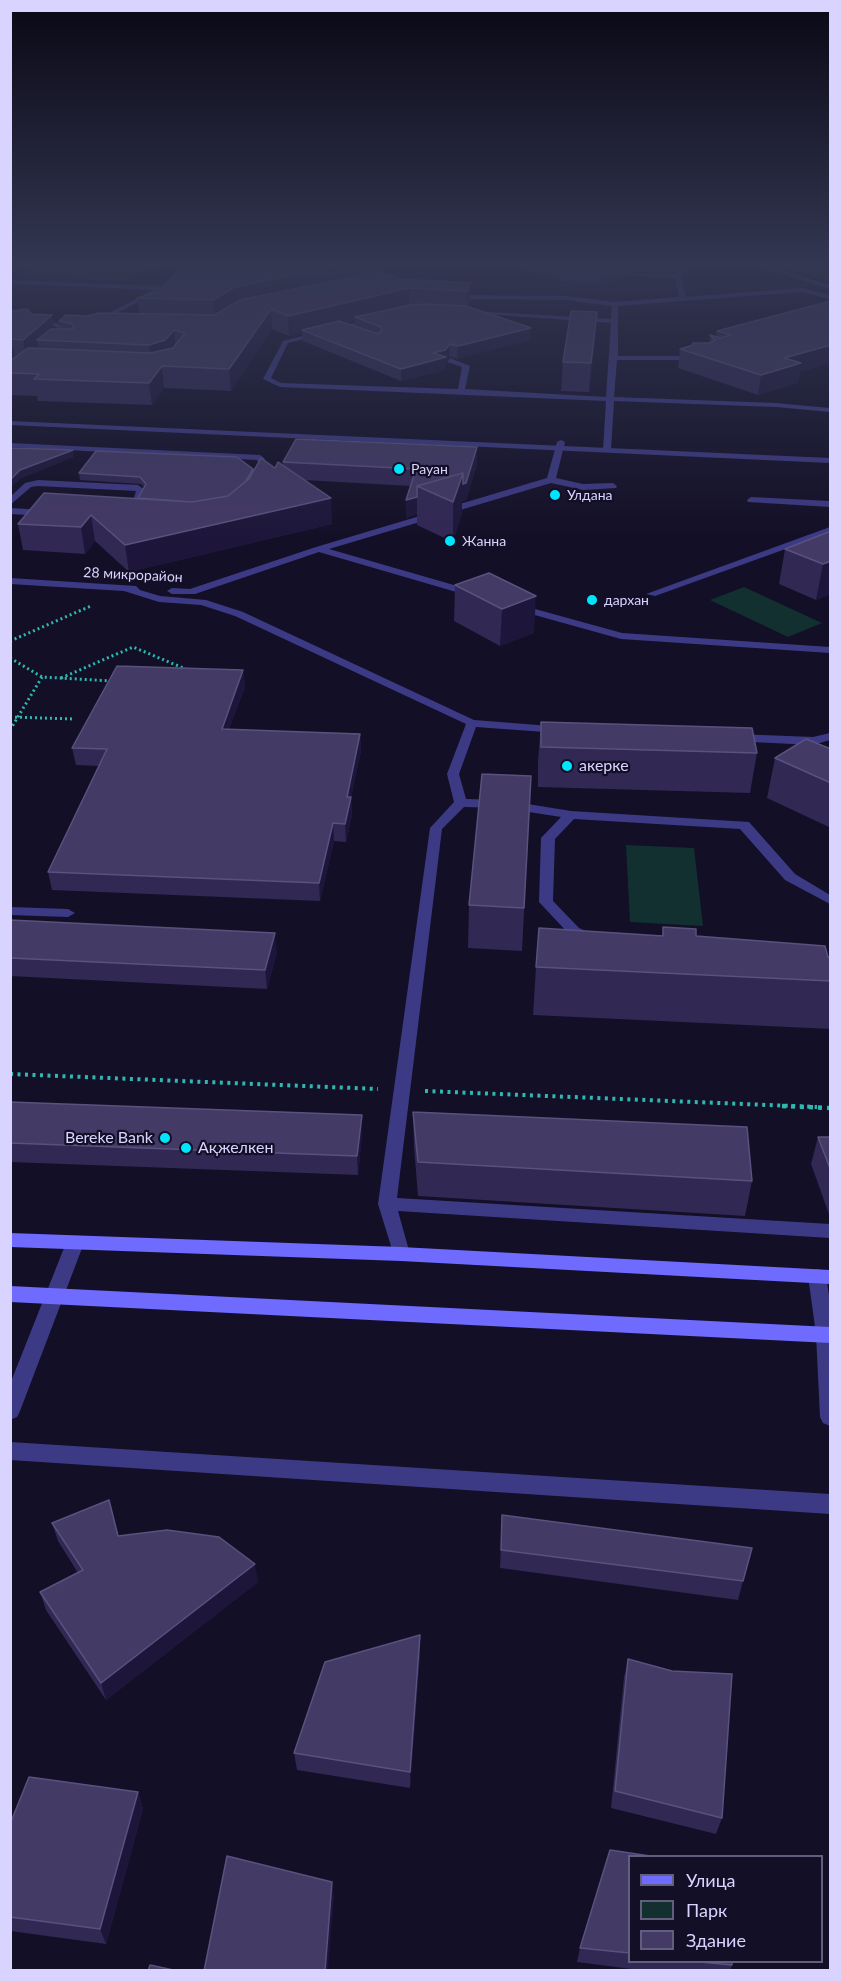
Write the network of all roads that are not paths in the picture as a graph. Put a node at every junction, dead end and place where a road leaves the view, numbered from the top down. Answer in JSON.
{"nodes":[{"id":1,"x":278,"y":355,"type":"edge"},
{"id":2,"x":614,"y":358,"type":"joint"},
{"id":3,"x":707,"y":358,"type":"edge"},
{"id":4,"x":450,"y":360,"type":"edge"},
{"id":5,"x":461,"y":391,"type":"junction"},
{"id":6,"x":610,"y":399,"type":"junction"},
{"id":7,"x":831,"y":410,"type":"edge"},
{"id":8,"x":10,"y":423,"type":"edge"},
{"id":9,"x":10,"y":445,"type":"edge"},
{"id":10,"x":560,"y":445,"type":"junction"},
{"id":11,"x":607,"y":450,"type":"junction"},
{"id":12,"x":831,"y":461,"type":"edge"},
{"id":13,"x":550,"y":480,"type":"junction"},
{"id":14,"x":255,"y":484,"type":"edge"},
{"id":15,"x":613,"y":486,"type":"dead end"},
{"id":16,"x":751,"y":500,"type":"dead end"},
{"id":17,"x":10,"y":502,"type":"edge"},
{"id":18,"x":831,"y":504,"type":"edge"},
{"id":19,"x":10,"y":511,"type":"edge"},
{"id":20,"x":56,"y":513,"type":"edge"},
{"id":21,"x":114,"y":517,"type":"edge"},
{"id":22,"x":125,"y":518,"type":"junction"},
{"id":23,"x":137,"y":518,"type":"edge"},
{"id":24,"x":831,"y":530,"type":"edge"},
{"id":25,"x":319,"y":549,"type":"junction"},
{"id":26,"x":353,"y":559,"type":"junction"},
{"id":27,"x":342,"y":565,"type":"dead end"},
{"id":28,"x":10,"y":581,"type":"edge"},
{"id":29,"x":122,"y":589,"type":"junction"},
{"id":30,"x":651,"y":594,"type":"dead end"},
{"id":31,"x":489,"y":599,"type":"edge"},
{"id":32,"x":512,"y":605,"type":"edge"},
{"id":33,"x":831,"y":650,"type":"edge"},
{"id":34,"x":472,"y":723,"type":"junction"},
{"id":35,"x":566,"y":729,"type":"edge"},
{"id":36,"x":719,"y":737,"type":"edge"},
{"id":37,"x":831,"y":737,"type":"edge"},
{"id":38,"x":461,"y":802,"type":"junction"},
{"id":39,"x":571,"y":815,"type":"junction"},
{"id":40,"x":831,"y":900,"type":"edge"},
{"id":41,"x":10,"y":911,"type":"edge"},
{"id":42,"x":68,"y":913,"type":"dead end"},
{"id":43,"x":608,"y":948,"type":"edge"},
{"id":44,"x":387,"y":1204,"type":"junction"},
{"id":45,"x":831,"y":1231,"type":"edge"},
{"id":46,"x":10,"y":1240,"type":"edge"},
{"id":47,"x":75,"y":1243,"type":"junction"},
{"id":48,"x":401,"y":1254,"type":"junction"},
{"id":49,"x":824,"y":1277,"type":"edge"},
{"id":50,"x":10,"y":1293,"type":"edge"},
{"id":51,"x":55,"y":1295,"type":"junction"},
{"id":52,"x":828,"y":1334,"type":"edge"},
{"id":53,"x":10,"y":1411,"type":"edge"},
{"id":54,"x":831,"y":1417,"type":"edge"},
{"id":55,"x":10,"y":1451,"type":"edge"},
{"id":56,"x":831,"y":1504,"type":"edge"}],
"edges":[{"from":1,"to":5,"type":"street"},
{"from":2,"to":3,"type":"street"},
{"from":2,"to":6,"type":"street"},
{"from":4,"to":5,"type":"street"},
{"from":5,"to":6,"type":"street"},
{"from":6,"to":7,"type":"street"},
{"from":6,"to":11,"type":"street"},
{"from":8,"to":10,"type":"street"},
{"from":9,"to":14,"type":"street"},
{"from":10,"to":11,"type":"street"},
{"from":10,"to":13,"type":"street"},
{"from":11,"to":12,"type":"street"},
{"from":13,"to":15,"type":"street"},
{"from":13,"to":25,"type":"street","name":"28 микрорайон"},
{"from":16,"to":18,"type":"street"},
{"from":17,"to":22,"type":"street"},
{"from":19,"to":20,"type":"street"},
{"from":21,"to":22,"type":"street"},
{"from":22,"to":23,"type":"street"},
{"from":24,"to":30,"type":"street"},
{"from":25,"to":26,"type":"street"},
{"from":25,"to":29,"type":"street","name":"28 микрорайон"},
{"from":26,"to":27,"type":"street"},
{"from":26,"to":31,"type":"street"},
{"from":28,"to":29,"type":"street","name":"28 микрорайон"},
{"from":29,"to":34,"type":"street"},
{"from":32,"to":33,"type":"street"},
{"from":34,"to":35,"type":"street"},
{"from":34,"to":38,"type":"street"},
{"from":36,"to":37,"type":"street"},
{"from":38,"to":39,"type":"street"},
{"from":38,"to":44,"type":"street"},
{"from":39,"to":40,"type":"street"},
{"from":39,"to":43,"type":"street"},
{"from":41,"to":42,"type":"street"},
{"from":44,"to":45,"type":"street"},
{"from":44,"to":48,"type":"street"},
{"from":46,"to":47,"type":"main road"},
{"from":47,"to":48,"type":"main road"},
{"from":47,"to":51,"type":"street"},
{"from":48,"to":49,"type":"main road"},
{"from":49,"to":52,"type":"street"},
{"from":50,"to":51,"type":"main road"},
{"from":51,"to":52,"type":"main road"},
{"from":51,"to":53,"type":"street"},
{"from":52,"to":54,"type":"street"},
{"from":55,"to":56,"type":"street"}]}
